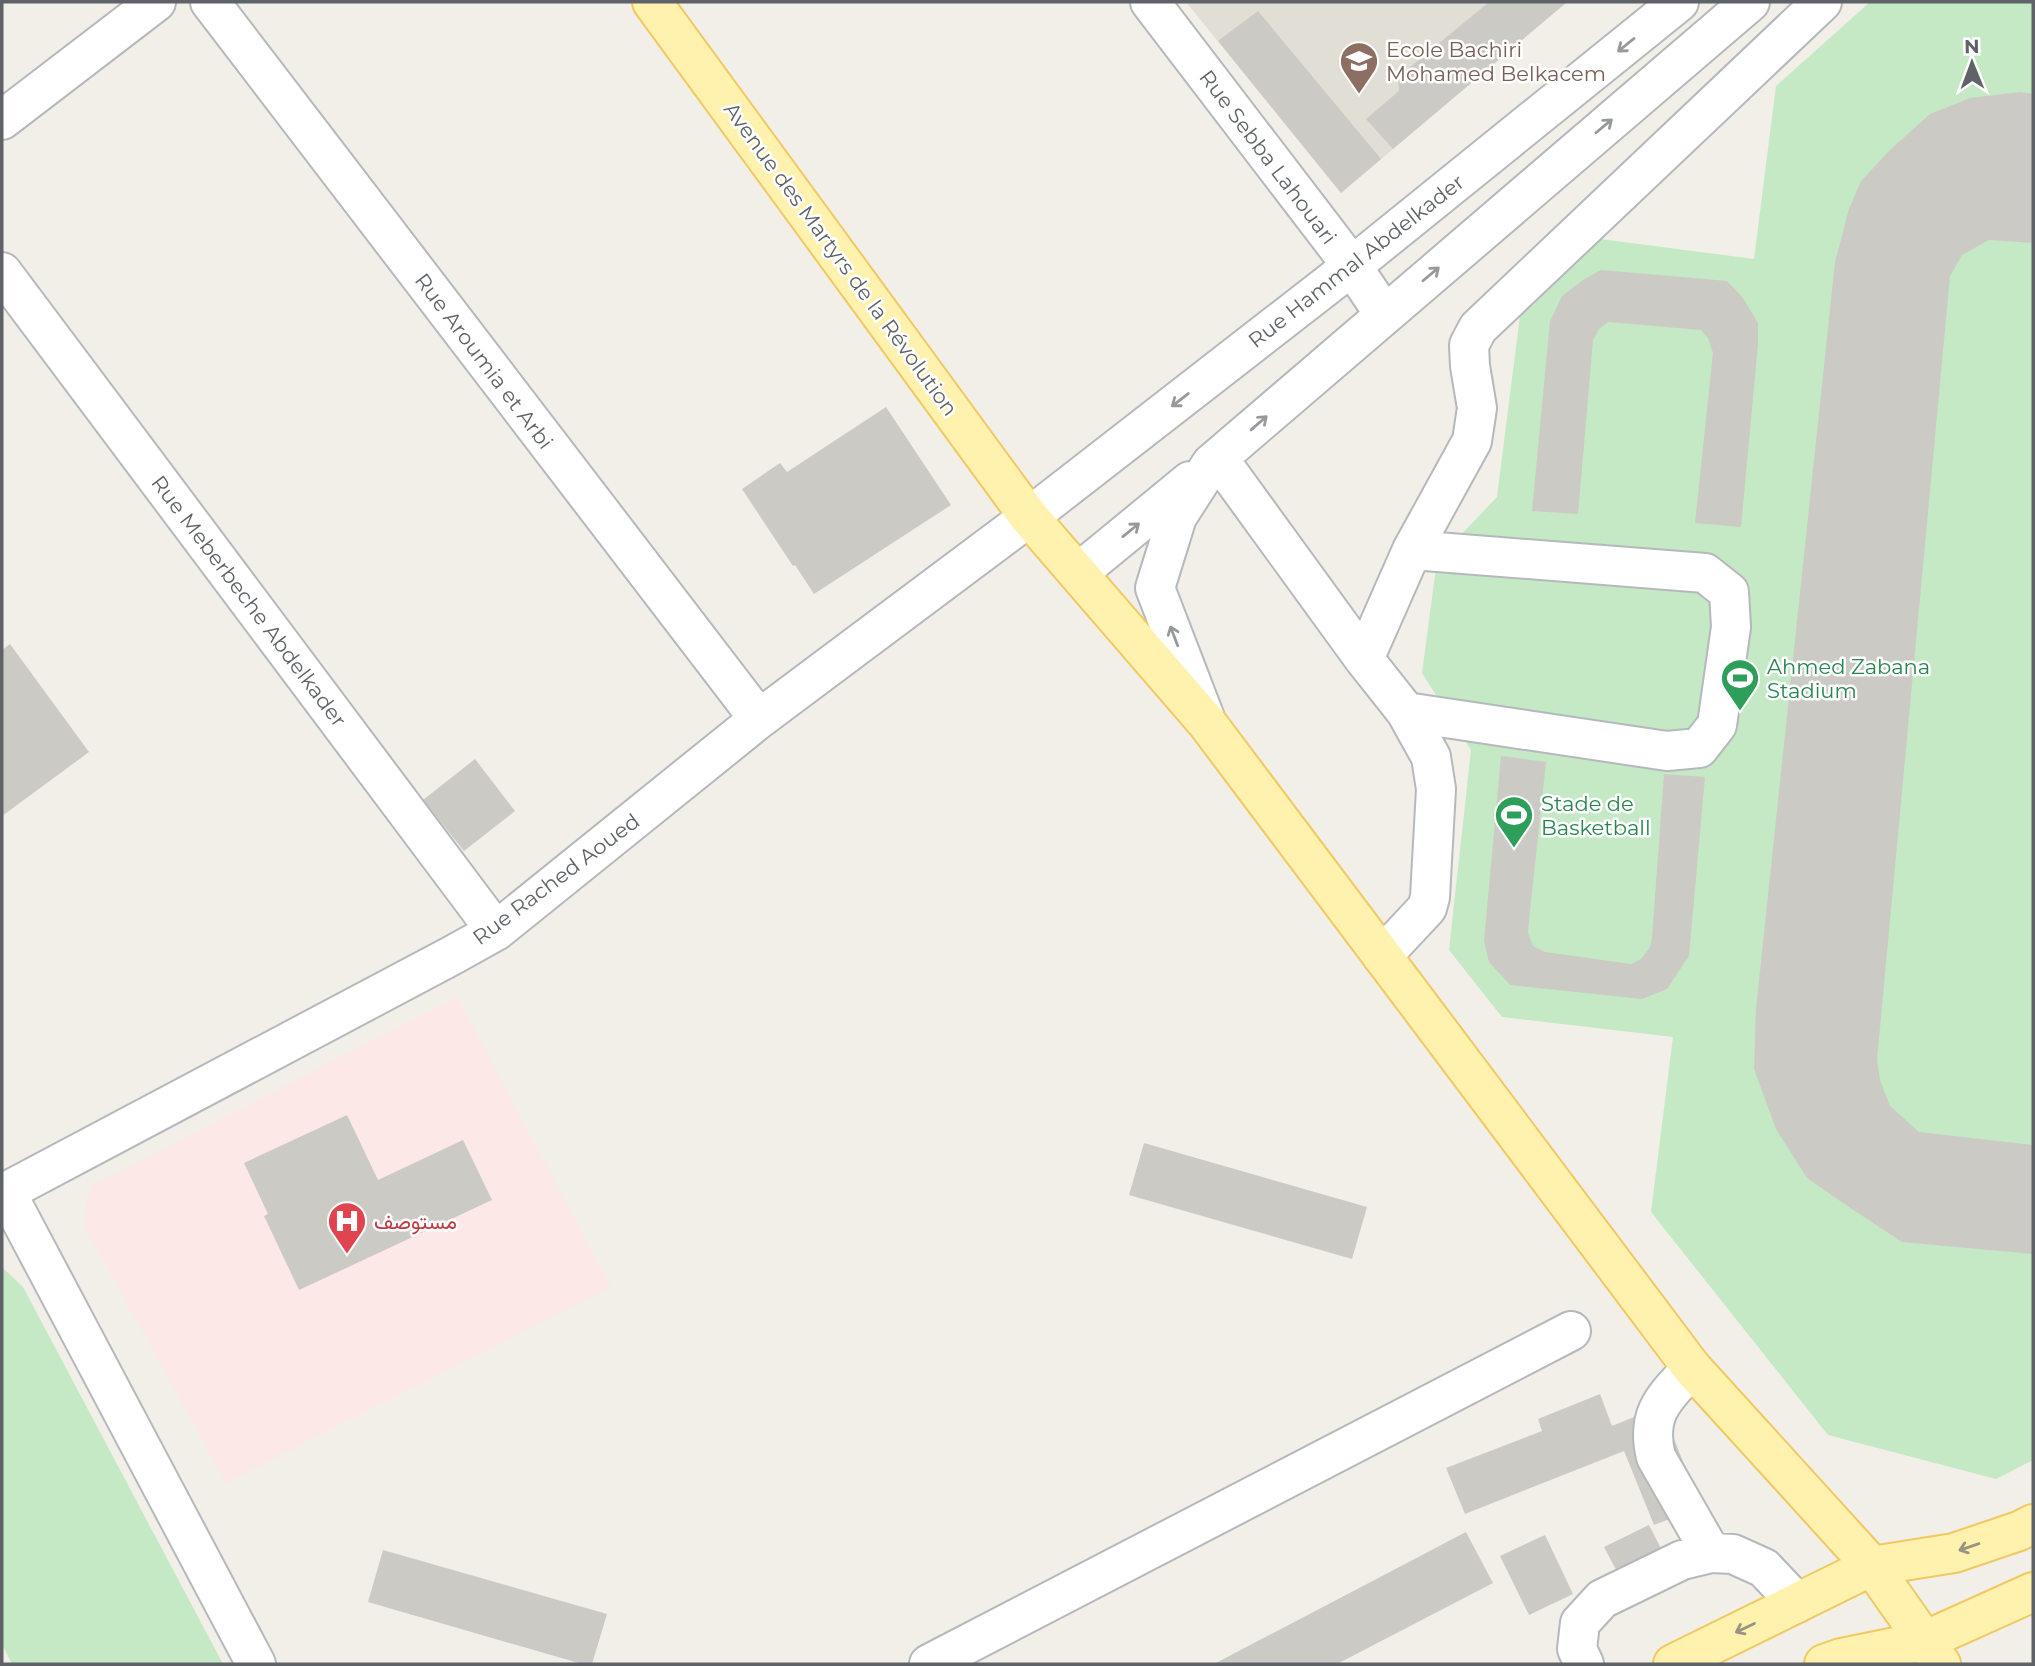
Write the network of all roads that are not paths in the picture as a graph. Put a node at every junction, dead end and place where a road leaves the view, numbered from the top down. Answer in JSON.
{"nodes":[{"id":1,"x":156,"y":2,"type":"edge"},
{"id":2,"x":210,"y":2,"type":"edge"},
{"id":3,"x":652,"y":2,"type":"edge"},
{"id":4,"x":1150,"y":2,"type":"edge"},
{"id":5,"x":1679,"y":2,"type":"edge"},
{"id":6,"x":1750,"y":2,"type":"edge"},
{"id":7,"x":1822,"y":2,"type":"edge"},
{"id":8,"x":2,"y":120,"type":"edge"},
{"id":9,"x":1352,"y":266,"type":"junction"},
{"id":10,"x":2,"y":272,"type":"edge"},
{"id":11,"x":1384,"y":314,"type":"junction"},
{"id":12,"x":1214,"y":461,"type":"junction"},
{"id":13,"x":1029,"y":517,"type":"junction"},
{"id":14,"x":1412,"y":550,"type":"junction"},
{"id":15,"x":1078,"y":573,"type":"junction"},
{"id":16,"x":1364,"y":659,"type":"junction"},
{"id":17,"x":1406,"y":712,"type":"junction"},
{"id":18,"x":759,"y":719,"type":"junction"},
{"id":19,"x":1207,"y":723,"type":"junction"},
{"id":20,"x":496,"y":931,"type":"junction"},
{"id":21,"x":1382,"y":956,"type":"junction"},
{"id":22,"x":4,"y":1193,"type":"edge"},
{"id":23,"x":1571,"y":1331,"type":"dead end"},
{"id":24,"x":1692,"y":1368,"type":"junction"},
{"id":25,"x":2033,"y":1524,"type":"edge"},
{"id":26,"x":1711,"y":1553,"type":"junction"},
{"id":27,"x":1872,"y":1566,"type":"junction"},
{"id":28,"x":2033,"y":1592,"type":"edge"},
{"id":29,"x":1797,"y":1603,"type":"junction"},
{"id":30,"x":1932,"y":1652,"type":"edge"},
{"id":31,"x":256,"y":1664,"type":"edge"},
{"id":32,"x":929,"y":1664,"type":"edge"},
{"id":33,"x":1584,"y":1664,"type":"edge"},
{"id":34,"x":1673,"y":1664,"type":"edge"},
{"id":35,"x":1824,"y":1664,"type":"edge"}],
"edges":[{"from":1,"to":8,"type":"street"},
{"from":2,"to":18,"type":"street","name":"Rue Aroumia et Arbi"},
{"from":3,"to":13,"type":"main road","name":"Avenue des Martyrs de la Révolution"},
{"from":4,"to":9,"type":"street","name":"Rue Sebba Lahouari"},
{"from":5,"to":9,"type":"street","name":"Rue Hammal Abdelkader","one_way":true},
{"from":11,"to":6,"type":"street","one_way":true},
{"from":7,"to":14,"type":"street"},
{"from":9,"to":11,"type":"street","name":"Rue Sebba Lahouari"},
{"from":9,"to":13,"type":"street","name":"Rue Hammal Abdelkader","one_way":true},
{"from":10,"to":20,"type":"street","name":"Rue Meberbeche Abdelkader"},
{"from":12,"to":11,"type":"street","one_way":true},
{"from":15,"to":12,"type":"street","one_way":true},
{"from":12,"to":16,"type":"street"},
{"from":19,"to":12,"type":"street","one_way":true},
{"from":13,"to":15,"type":"main road","name":"Avenue des Martyrs de la Révolution"},
{"from":13,"to":18,"type":"street","name":"Rue Rached Aoued"},
{"from":14,"to":16,"type":"street"},
{"from":14,"to":17,"type":"street"},
{"from":15,"to":19,"type":"main road","name":"Avenue des Martyrs de la Révolution"},
{"from":16,"to":17,"type":"street"},
{"from":17,"to":21,"type":"street"},
{"from":18,"to":20,"type":"street","name":"Rue Rached Aoued"},
{"from":19,"to":21,"type":"main road","name":"Avenue des Martyrs de la Révolution"},
{"from":20,"to":22,"type":"street","name":"Rue Rached Aoued"},
{"from":21,"to":24,"type":"main road","name":"Avenue des Martyrs de la Révolution"},
{"from":22,"to":31,"type":"street"},
{"from":23,"to":32,"type":"street"},
{"from":24,"to":26,"type":"street"},
{"from":24,"to":27,"type":"main road","name":"Avenue des Martyrs de la Révolution"},
{"from":25,"to":27,"type":"main road","one_way":true},
{"from":26,"to":29,"type":"street"},
{"from":26,"to":33,"type":"street"},
{"from":27,"to":29,"type":"main road"},
{"from":27,"to":30,"type":"main road","name":"Avenue des Martyrs de la Révolution"},
{"from":28,"to":30,"type":"main road"},
{"from":29,"to":34,"type":"main road","one_way":true},
{"from":30,"to":35,"type":"main road"}]}
